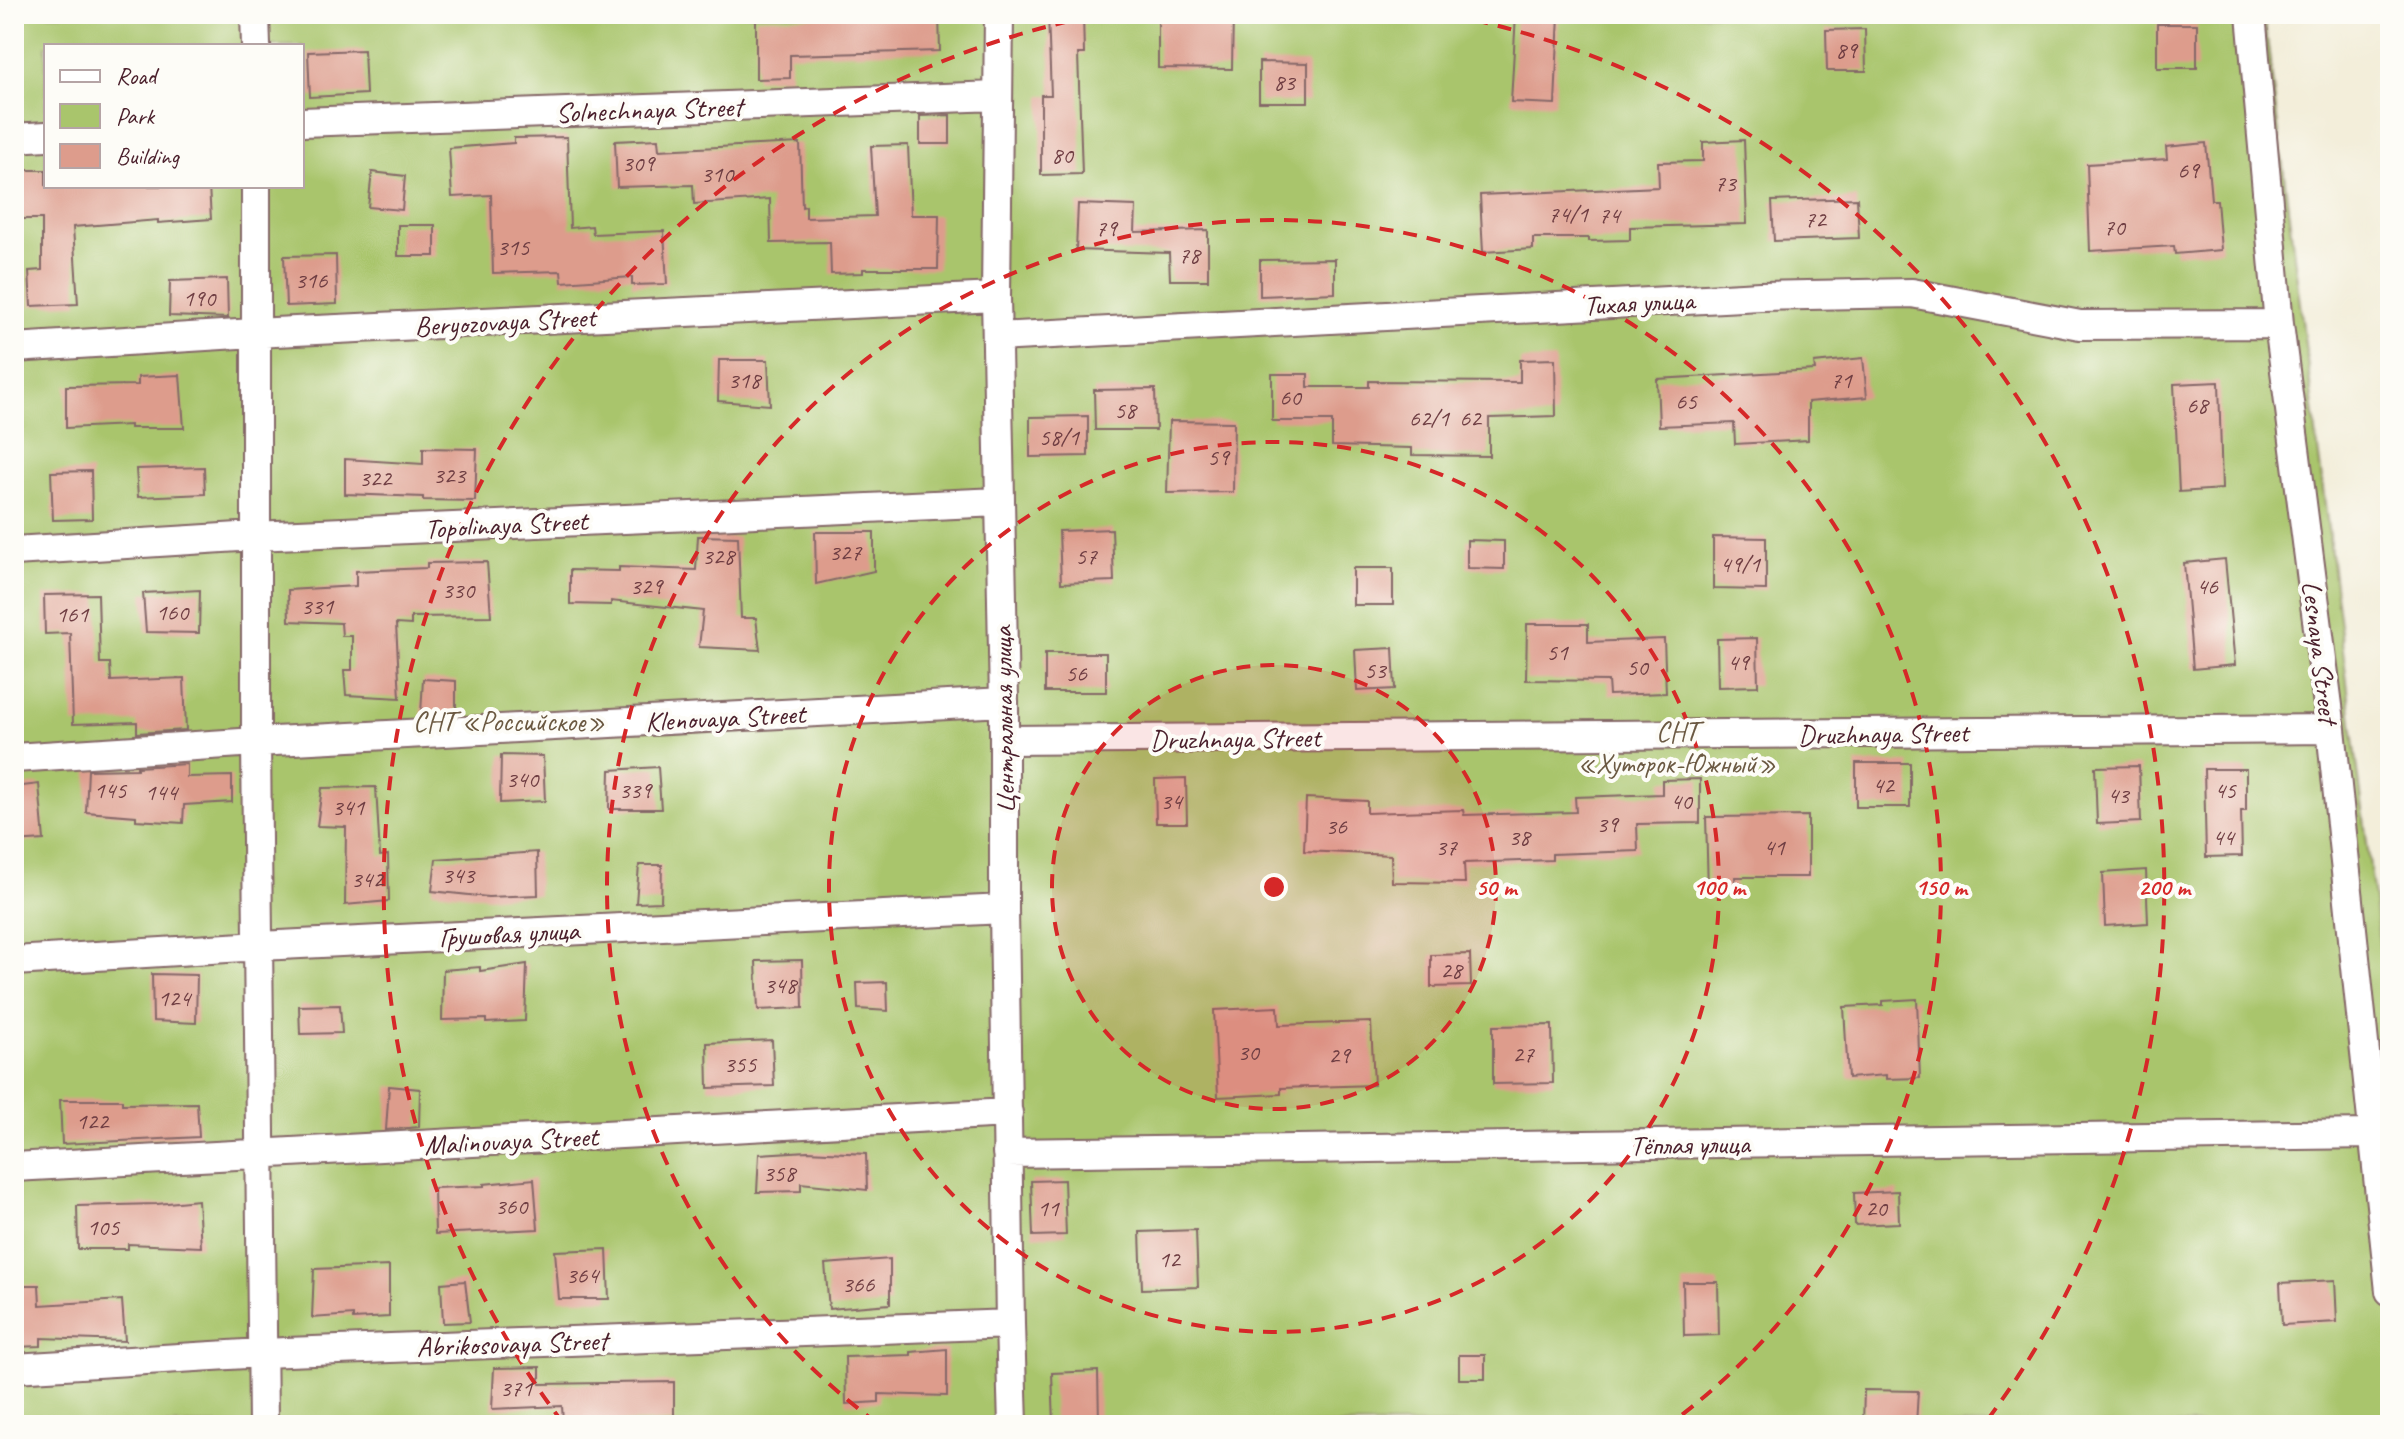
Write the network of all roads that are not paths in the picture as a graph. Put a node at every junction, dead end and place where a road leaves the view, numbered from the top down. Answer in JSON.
{"nodes":[{"id":1,"x":255,"y":14,"type":"edge"},
{"id":2,"x":999,"y":14,"type":"edge"},
{"id":3,"x":2251,"y":14,"type":"edge"},
{"id":4,"x":256,"y":44,"type":"edge"},
{"id":5,"x":997,"y":96,"type":"junction"},
{"id":6,"x":304,"y":122,"type":"edge"},
{"id":7,"x":44,"y":136,"type":"edge"},
{"id":8,"x":14,"y":138,"type":"edge"},
{"id":9,"x":256,"y":188,"type":"edge"},
{"id":10,"x":996,"y":297,"type":"junction"},
{"id":11,"x":2279,"y":324,"type":"junction"},
{"id":12,"x":254,"y":333,"type":"junction"},
{"id":13,"x":997,"y":337,"type":"junction"},
{"id":14,"x":14,"y":348,"type":"edge"},
{"id":15,"x":999,"y":502,"type":"junction"},
{"id":16,"x":255,"y":536,"type":"junction"},
{"id":17,"x":14,"y":551,"type":"edge"},
{"id":18,"x":1004,"y":702,"type":"junction"},
{"id":19,"x":2331,"y":729,"type":"junction"},
{"id":20,"x":1004,"y":740,"type":"junction"},
{"id":21,"x":256,"y":742,"type":"junction"},
{"id":22,"x":14,"y":758,"type":"edge"},
{"id":23,"x":1004,"y":909,"type":"junction"},
{"id":24,"x":260,"y":946,"type":"junction"},
{"id":25,"x":14,"y":961,"type":"edge"},
{"id":26,"x":1008,"y":1113,"type":"junction"},
{"id":27,"x":2373,"y":1134,"type":"junction"},
{"id":28,"x":1007,"y":1153,"type":"junction"},
{"id":29,"x":262,"y":1154,"type":"junction"},
{"id":30,"x":14,"y":1167,"type":"edge"},
{"id":31,"x":2390,"y":1291,"type":"edge"},
{"id":32,"x":1010,"y":1324,"type":"junction"},
{"id":33,"x":262,"y":1353,"type":"junction"},
{"id":34,"x":14,"y":1368,"type":"edge"},
{"id":35,"x":263,"y":1425,"type":"edge"},
{"id":36,"x":1013,"y":1425,"type":"edge"}],
"edges":[{"from":1,"to":4,"type":"street"},
{"from":2,"to":5,"type":"street","name":"Центральная улица"},
{"from":3,"to":11,"type":"street","name":"Lesnaya Street"},
{"from":5,"to":6,"type":"street","name":"Solnechnaya Street"},
{"from":5,"to":10,"type":"street","name":"Центральная улица"},
{"from":7,"to":8,"type":"street"},
{"from":9,"to":12,"type":"street"},
{"from":10,"to":12,"type":"street","name":"Beryozovaya Street"},
{"from":10,"to":13,"type":"street","name":"Центральная улица"},
{"from":11,"to":13,"type":"street","name":"Тихая улица"},
{"from":11,"to":19,"type":"street","name":"Lesnaya Street"},
{"from":12,"to":14,"type":"street","name":"Beryozovaya Street"},
{"from":12,"to":16,"type":"street"},
{"from":13,"to":15,"type":"street","name":"Центральная улица"},
{"from":15,"to":16,"type":"street","name":"Topolinaya Street"},
{"from":15,"to":18,"type":"street","name":"Центральная улица"},
{"from":16,"to":17,"type":"street","name":"Topolinaya Street"},
{"from":16,"to":21,"type":"street"},
{"from":18,"to":20,"type":"street","name":"Центральная улица"},
{"from":18,"to":21,"type":"street","name":"Klenovaya Street"},
{"from":19,"to":20,"type":"street","name":"Druzhnaya Street"},
{"from":19,"to":27,"type":"street","name":"Lesnaya Street"},
{"from":20,"to":23,"type":"street","name":"Центральная улица"},
{"from":21,"to":22,"type":"street","name":"Klenovaya Street"},
{"from":21,"to":24,"type":"street"},
{"from":23,"to":24,"type":"street","name":"Грушовая улица"},
{"from":23,"to":26,"type":"street","name":"Центральная улица"},
{"from":24,"to":25,"type":"street","name":"Грушовая улица"},
{"from":24,"to":29,"type":"street"},
{"from":26,"to":28,"type":"street","name":"Центральная улица"},
{"from":26,"to":29,"type":"street","name":"Malinovaya Street"},
{"from":27,"to":28,"type":"street","name":"Тёплая улица"},
{"from":27,"to":31,"type":"street","name":"Lesnaya Street"},
{"from":28,"to":32,"type":"street","name":"Центральная улица"},
{"from":29,"to":30,"type":"street","name":"Malinovaya Street"},
{"from":29,"to":33,"type":"street"},
{"from":32,"to":33,"type":"street","name":"Abrikosovaya Street"},
{"from":32,"to":36,"type":"street","name":"Центральная улица"},
{"from":33,"to":34,"type":"street","name":"Abrikosovaya Street"},
{"from":33,"to":35,"type":"street"}]}
